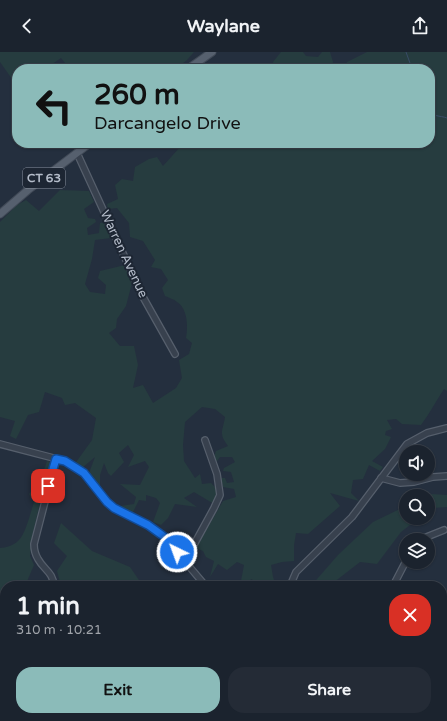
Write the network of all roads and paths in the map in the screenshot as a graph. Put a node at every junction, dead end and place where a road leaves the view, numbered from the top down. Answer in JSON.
{"nodes":[{"id":1,"x":212,"y":52,"type":"edge"},
{"id":2,"x":195,"y":64,"type":"edge"},
{"id":3,"x":84,"y":148,"type":"edge"},
{"id":4,"x":77,"y":153,"type":"junction"},
{"id":5,"x":0,"y":214,"type":"edge"},
{"id":6,"x":174,"y":354,"type":"dead end"},
{"id":7,"x":447,"y":428,"type":"edge"},
{"id":8,"x":205,"y":440,"type":"dead end"},
{"id":9,"x":0,"y":444,"type":"edge"},
{"id":10,"x":56,"y":459,"type":"junction"},
{"id":11,"x":447,"y":476,"type":"edge"},
{"id":12,"x":381,"y":478,"type":"junction"},
{"id":13,"x":444,"y":530,"type":"dead end"},
{"id":14,"x":435,"y":534,"type":"edge"},
{"id":15,"x":185,"y":561,"type":"junction"},
{"id":16,"x":402,"y":569,"type":"edge"},
{"id":17,"x":53,"y":581,"type":"edge"},
{"id":18,"x":202,"y":581,"type":"edge"},
{"id":19,"x":292,"y":581,"type":"edge"},
{"id":20,"x":396,"y":581,"type":"edge"}],
"edges":[{"from":1,"to":2,"type":"main road"},
{"from":3,"to":4,"type":"main road","number":"CT 63"},
{"from":4,"to":5,"type":"main road","number":"CT 63"},
{"from":4,"to":6,"type":"street","name":"Warren Avenue"},
{"from":7,"to":12,"type":"street"},
{"from":8,"to":15,"type":"street"},
{"from":9,"to":10,"type":"street"},
{"from":10,"to":15,"type":"street"},
{"from":10,"to":17,"type":"street"},
{"from":11,"to":12,"type":"street"},
{"from":12,"to":19,"type":"street"},
{"from":13,"to":14,"type":"street"},
{"from":15,"to":18,"type":"street"},
{"from":16,"to":20,"type":"street"}]}
